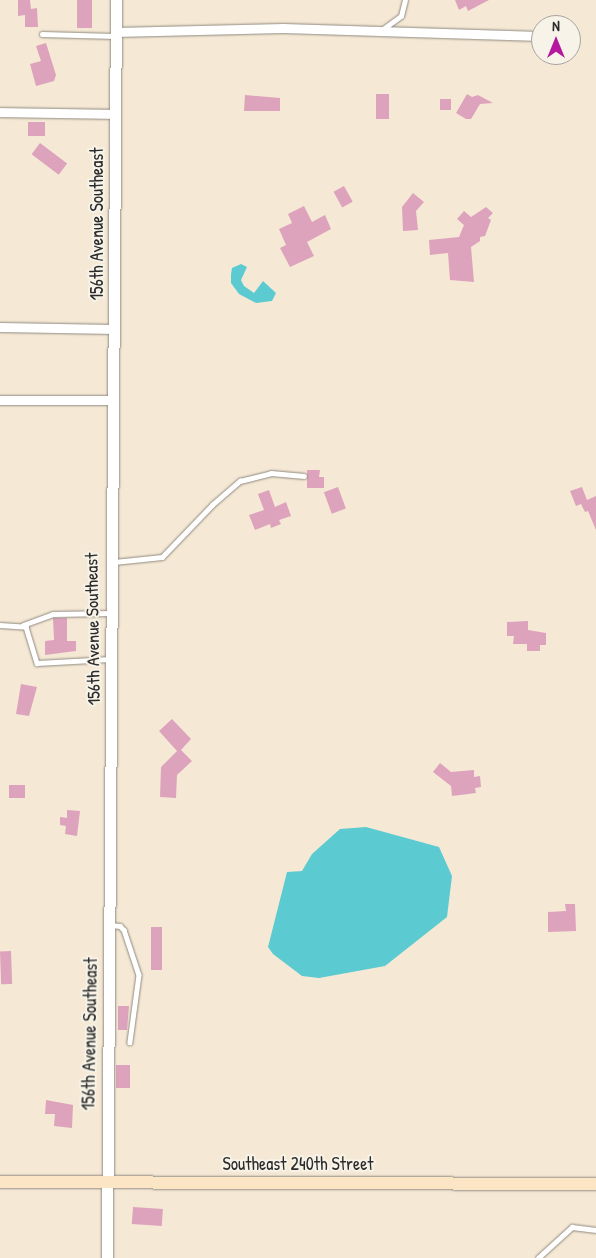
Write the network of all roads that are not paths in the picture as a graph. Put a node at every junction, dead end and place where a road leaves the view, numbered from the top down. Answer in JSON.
{"nodes":[{"id":1,"x":116,"y":0,"type":"edge"},
{"id":2,"x":405,"y":0,"type":"edge"},
{"id":3,"x":379,"y":30,"type":"junction"},
{"id":4,"x":42,"y":34,"type":"dead end"},
{"id":5,"x":115,"y":34,"type":"junction"},
{"id":6,"x":531,"y":36,"type":"edge"},
{"id":7,"x":0,"y":112,"type":"edge"},
{"id":8,"x":115,"y":114,"type":"junction"},
{"id":9,"x":0,"y":328,"type":"edge"},
{"id":10,"x":115,"y":329,"type":"junction"},
{"id":11,"x":0,"y":400,"type":"edge"},
{"id":12,"x":113,"y":400,"type":"junction"},
{"id":13,"x":304,"y":476,"type":"dead end"},
{"id":14,"x":110,"y":562,"type":"junction"},
{"id":15,"x":111,"y":613,"type":"junction"},
{"id":16,"x":22,"y":625,"type":"junction"},
{"id":17,"x":0,"y":626,"type":"edge"},
{"id":18,"x":112,"y":659,"type":"junction"},
{"id":19,"x":109,"y":925,"type":"junction"},
{"id":20,"x":130,"y":1042,"type":"dead end"},
{"id":21,"x":108,"y":1180,"type":"junction"},
{"id":22,"x":0,"y":1182,"type":"edge"},
{"id":23,"x":596,"y":1184,"type":"edge"},
{"id":24,"x":596,"y":1230,"type":"edge"},
{"id":25,"x":107,"y":1258,"type":"edge"},
{"id":26,"x":538,"y":1258,"type":"edge"}],
"edges":[{"from":1,"to":5,"type":"street","name":"156th Avenue Southeast"},
{"from":2,"to":3,"type":"lane"},
{"from":3,"to":5,"type":"street"},
{"from":3,"to":6,"type":"street"},
{"from":4,"to":5,"type":"lane"},
{"from":5,"to":8,"type":"street","name":"156th Avenue Southeast"},
{"from":7,"to":8,"type":"street"},
{"from":8,"to":10,"type":"street","name":"156th Avenue Southeast"},
{"from":9,"to":10,"type":"street"},
{"from":10,"to":12,"type":"street","name":"156th Avenue Southeast"},
{"from":11,"to":12,"type":"street"},
{"from":12,"to":14,"type":"street","name":"156th Avenue Southeast"},
{"from":13,"to":14,"type":"lane"},
{"from":14,"to":15,"type":"street","name":"156th Avenue Southeast"},
{"from":15,"to":16,"type":"lane"},
{"from":15,"to":18,"type":"street","name":"156th Avenue Southeast"},
{"from":16,"to":17,"type":"lane"},
{"from":16,"to":18,"type":"lane"},
{"from":18,"to":19,"type":"street","name":"156th Avenue Southeast"},
{"from":19,"to":20,"type":"lane"},
{"from":19,"to":21,"type":"street","name":"156th Avenue Southeast"},
{"from":21,"to":22,"type":"main road","name":"Southeast 240th Street"},
{"from":21,"to":23,"type":"main road","name":"Southeast 240th Street"},
{"from":21,"to":25,"type":"street","name":"156th Avenue Southeast"},
{"from":24,"to":26,"type":"lane"}]}
